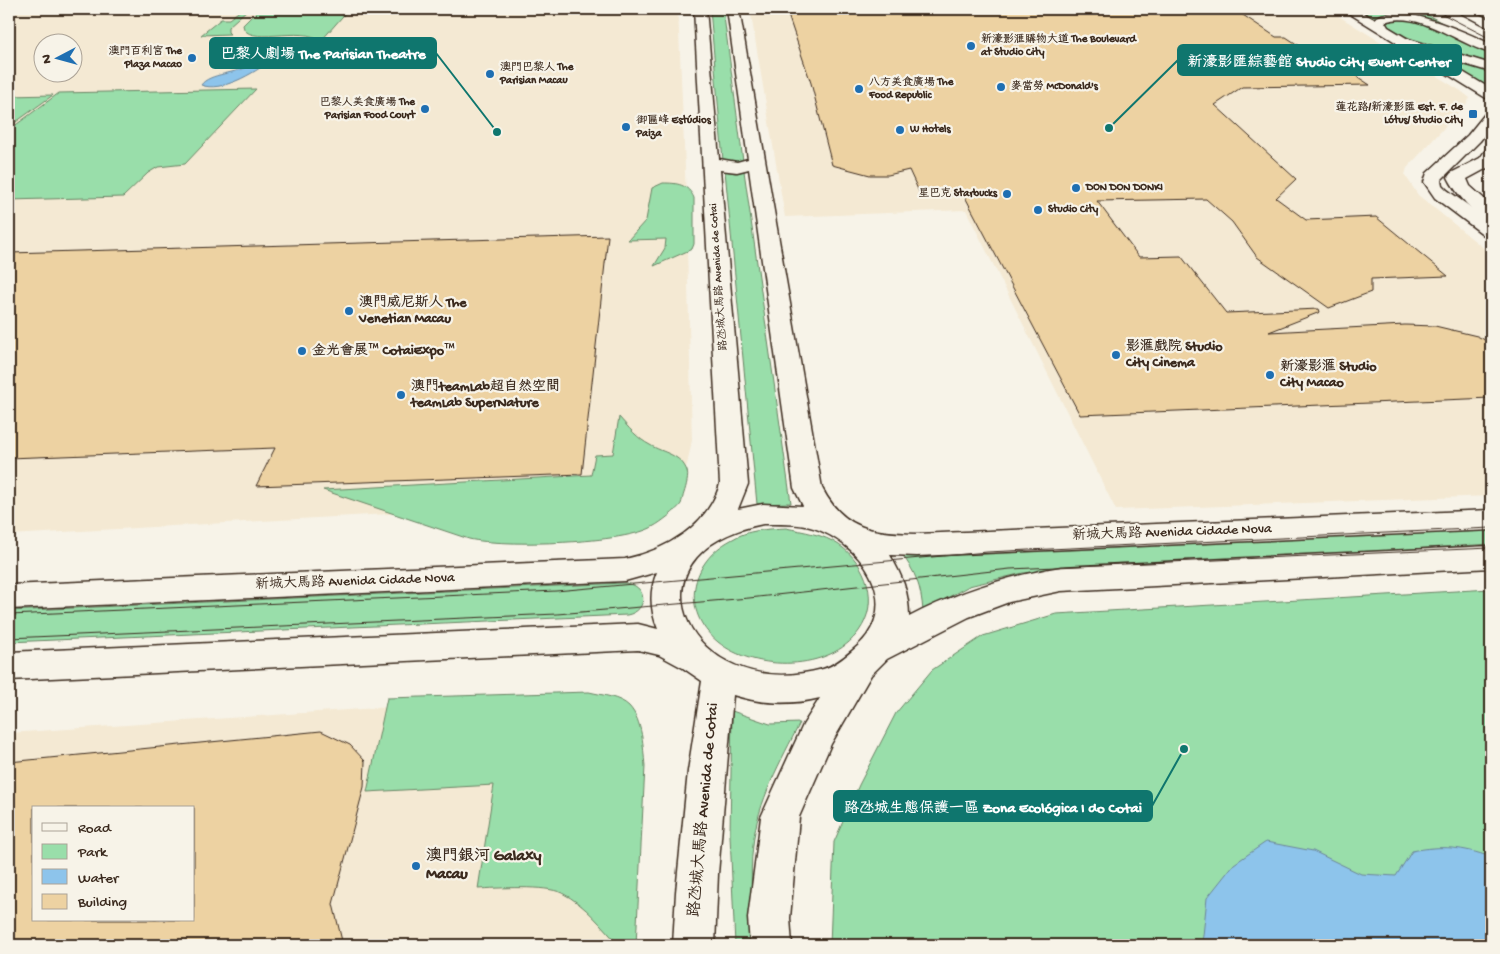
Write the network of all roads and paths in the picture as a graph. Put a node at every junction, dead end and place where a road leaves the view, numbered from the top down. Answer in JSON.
{"nodes":[{"id":1,"x":700,"y":9,"type":"edge"},
{"id":2,"x":732,"y":9,"type":"edge"},
{"id":3,"x":1348,"y":9,"type":"edge"},
{"id":4,"x":1438,"y":9,"type":"edge"},
{"id":5,"x":1459,"y":9,"type":"edge"},
{"id":6,"x":1491,"y":25,"type":"edge"},
{"id":7,"x":1383,"y":30,"type":"junction"},
{"id":8,"x":1402,"y":41,"type":"junction"},
{"id":9,"x":1491,"y":48,"type":"edge"},
{"id":10,"x":1491,"y":68,"type":"edge"},
{"id":11,"x":1491,"y":95,"type":"edge"},
{"id":12,"x":1491,"y":117,"type":"edge"},
{"id":13,"x":1491,"y":155,"type":"edge"},
{"id":14,"x":757,"y":162,"type":"junction"},
{"id":15,"x":711,"y":163,"type":"junction"},
{"id":16,"x":1491,"y":215,"type":"edge"},
{"id":17,"x":1491,"y":231,"type":"edge"},
{"id":18,"x":1491,"y":520,"type":"edge"},
{"id":19,"x":842,"y":529,"type":"junction"},
{"id":20,"x":698,"y":538,"type":"junction"},
{"id":21,"x":1491,"y":557,"type":"edge"},
{"id":22,"x":9,"y":596,"type":"edge"},
{"id":23,"x":868,"y":658,"type":"junction"},
{"id":24,"x":9,"y":666,"type":"edge"},
{"id":25,"x":708,"y":666,"type":"junction"},
{"id":26,"x":694,"y":945,"type":"edge"},
{"id":27,"x":771,"y":945,"type":"edge"}],
"edges":[{"from":1,"to":15,"type":"main road","name":"路氹城大馬路 Avenida de Cotai"},
{"from":2,"to":14,"type":"main road"},
{"from":3,"to":7,"type":"main road"},
{"from":4,"to":9,"type":"main road"},
{"from":5,"to":6,"type":"main road"},
{"from":7,"to":8,"type":"main road"},
{"from":7,"to":9,"type":"main road"},
{"from":8,"to":10,"type":"main road"},
{"from":8,"to":11,"type":"main road"},
{"from":12,"to":17,"type":"main road"},
{"from":13,"to":16,"type":"main road"},
{"from":14,"to":15,"type":"main road"},
{"from":14,"to":19,"type":"main road"},
{"from":15,"to":20,"type":"main road","name":"路氹城大馬路 Avenida de Cotai"},
{"from":18,"to":19,"type":"main road","name":"新城大馬路 Avenida Cidade Nova"},
{"from":19,"to":20,"type":"main road","name":"新城大馬路 Avenida Cidade Nova"},
{"from":19,"to":23,"type":"main road"},
{"from":20,"to":22,"type":"main road","name":"新城大馬路 Avenida Cidade Nova"},
{"from":20,"to":25,"type":"main road"},
{"from":21,"to":23,"type":"main road"},
{"from":23,"to":25,"type":"main road"},
{"from":23,"to":27,"type":"main road"},
{"from":24,"to":25,"type":"main road"},
{"from":25,"to":26,"type":"main road","name":"路氹城大馬路 Avenida de Cotai"}]}
